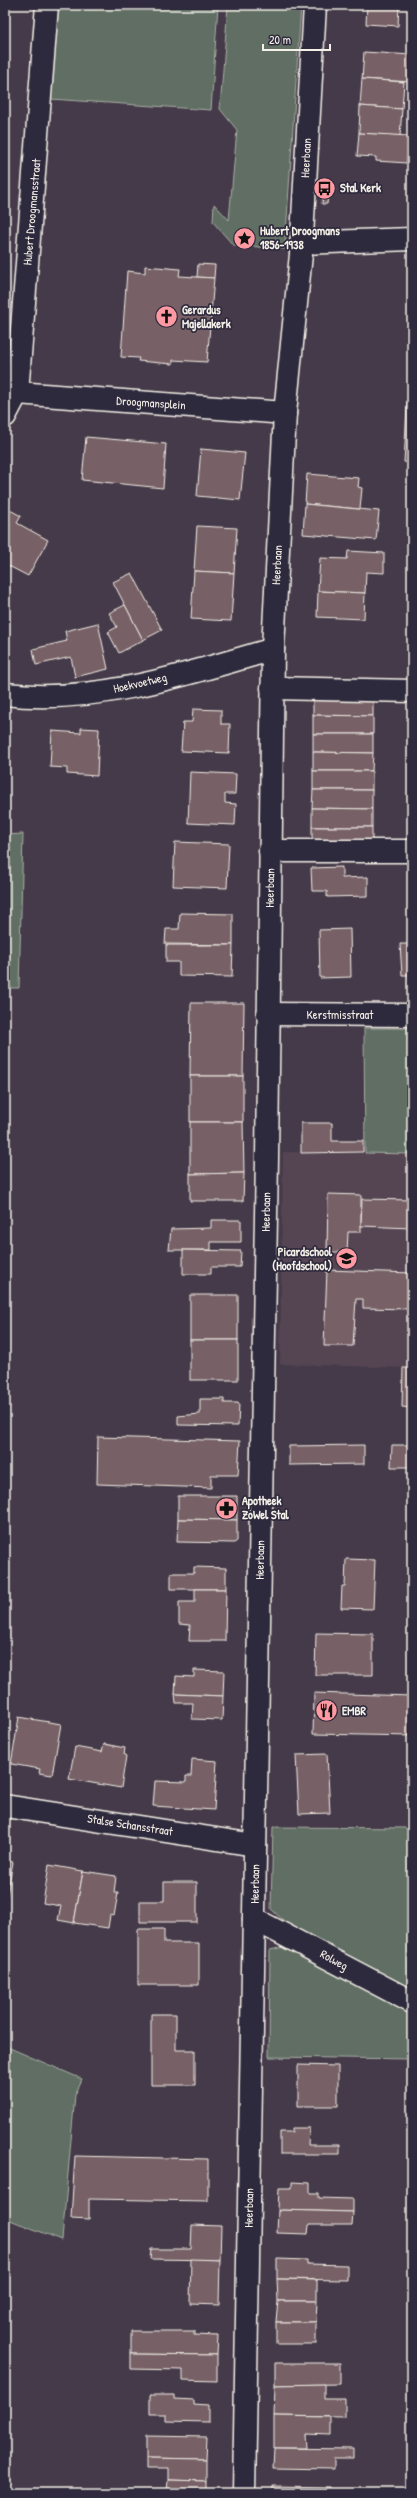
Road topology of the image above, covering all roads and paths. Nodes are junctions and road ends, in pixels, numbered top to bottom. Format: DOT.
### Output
graph roads {
  1 [pos="47,5"];
  2 [pos="315,5"];
  3 [pos="412,239"];
  4 [pos="301,243"];
  5 [pos="17,393"];
  6 [pos="285,413"];
  7 [pos="5,416"];
  8 [pos="273,649"];
  9 [pos="272,688"];
  10 [pos="412,691"];
  11 [pos="5,694"];
  12 [pos="270,851"];
  13 [pos="412,851"];
  14 [pos="268,1014"];
  15 [pos="412,1015"];
  16 [pos="5,1806"];
  17 [pos="255,1845"];
  18 [pos="254,1919"];
  19 [pos="412,2002"];
  20 [pos="244,2493"];
  1 -- 5 [label="street, Hubert Droogmansstraat"];
  2 -- 4 [label="street, Heerbaan"];
  3 -- 4 [label="street"];
  4 -- 6 [label="street, Heerbaan"];
  5 -- 6 [label="street, Droogmansplein"];
  5 -- 7 [label="street, Hubert Droogmansstraat"];
  6 -- 8 [label="street, Heerbaan"];
  8 -- 9 [label="street, Heerbaan"];
  8 -- 11 [label="street, Hoekvoetweg"];
  9 -- 10 [label="street"];
  9 -- 12 [label="street, Heerbaan"];
  12 -- 13 [label="street"];
  12 -- 14 [label="street, Heerbaan"];
  14 -- 15 [label="street, Kerstmisstraat"];
  14 -- 17 [label="street, Heerbaan"];
  16 -- 17 [label="street, Stalse Schansstraat"];
  17 -- 18 [label="street, Heerbaan"];
  18 -- 19 [label="street, Rolweg"];
  18 -- 20 [label="street, Heerbaan"];
}
